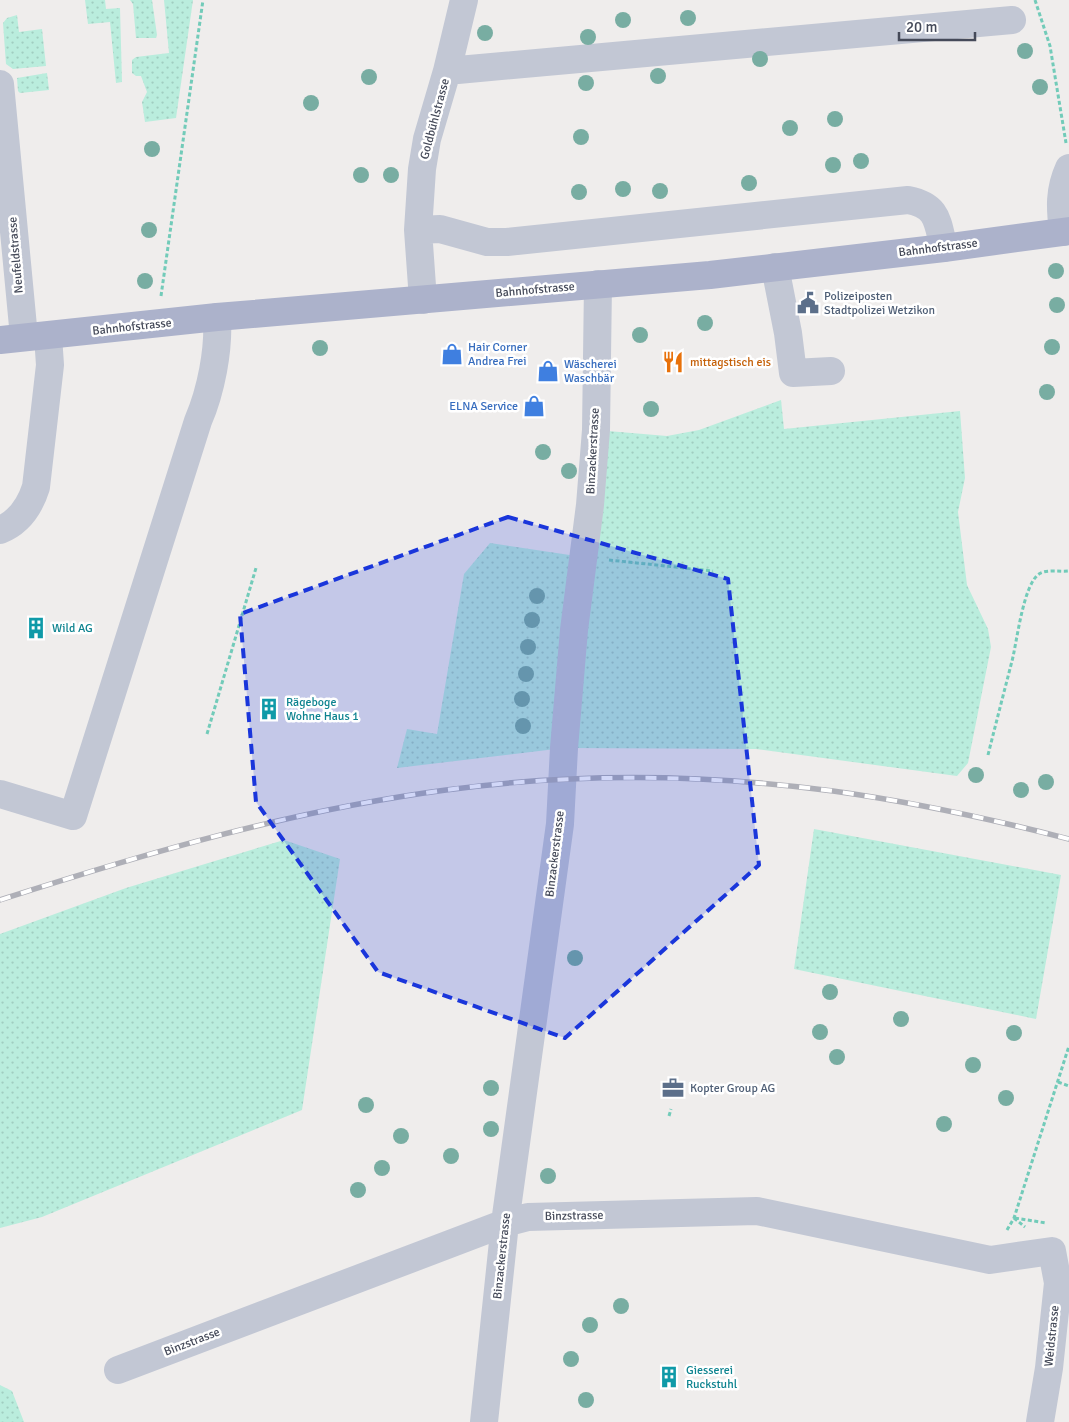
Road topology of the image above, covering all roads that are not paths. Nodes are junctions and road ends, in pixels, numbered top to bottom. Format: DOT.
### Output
graph roads {
  1 [pos="464,0"];
  2 [pos="1012,20"];
  3 [pos="448,71"];
  4 [pos="0,84"];
  5 [pos="1068,157"];
  6 [pos="418,230"];
  7 [pos="1066,232"];
  8 [pos="944,248"];
  9 [pos="775,267"];
  10 [pos="598,284"];
  11 [pos="423,300"];
  12 [pos="217,317"];
  13 [pos="24,338"];
  14 [pos="832,371"];
  15 [pos="0,530"];
  16 [pos="0,794"];
  17 [pos="505,1222"];
  18 [pos="1052,1251"];
  19 [pos="118,1370"];
  20 [pos="484,1422"];
  21 [pos="1040,1422"];
  1 -- 3 [label="street, Goldbühlstrasse"];
  2 -- 3 [label="street"];
  3 -- 6 [label="street, Goldbühlstrasse"];
  4 -- 13 [label="street, Neufeldstrasse"];
  5 -- 7 [label="street"];
  6 -- 8 [label="street"];
  6 -- 11 [label="street, Goldbühlstrasse"];
  7 -- 8 [label="main road, Bahnhofstrasse"];
  8 -- 9 [label="main road, Bahnhofstrasse"];
  9 -- 10 [label="main road, Bahnhofstrasse"];
  9 -- 14 [label="street"];
  10 -- 11 [label="main road, Bahnhofstrasse"];
  10 -- 17 [label="street, Binzackerstrasse"];
  11 -- 12 [label="main road, Bahnhofstrasse"];
  12 -- 13 [label="main road, Bahnhofstrasse"];
  12 -- 16 [label="street"];
  13 -- 15 [label="street, Neufeldstrasse"];
  17 -- 18 [label="street, Binzstrasse"];
  17 -- 19 [label="street, Binzstrasse"];
  17 -- 20 [label="street, Binzackerstrasse"];
  18 -- 21 [label="street, Weidstrasse"];
}
